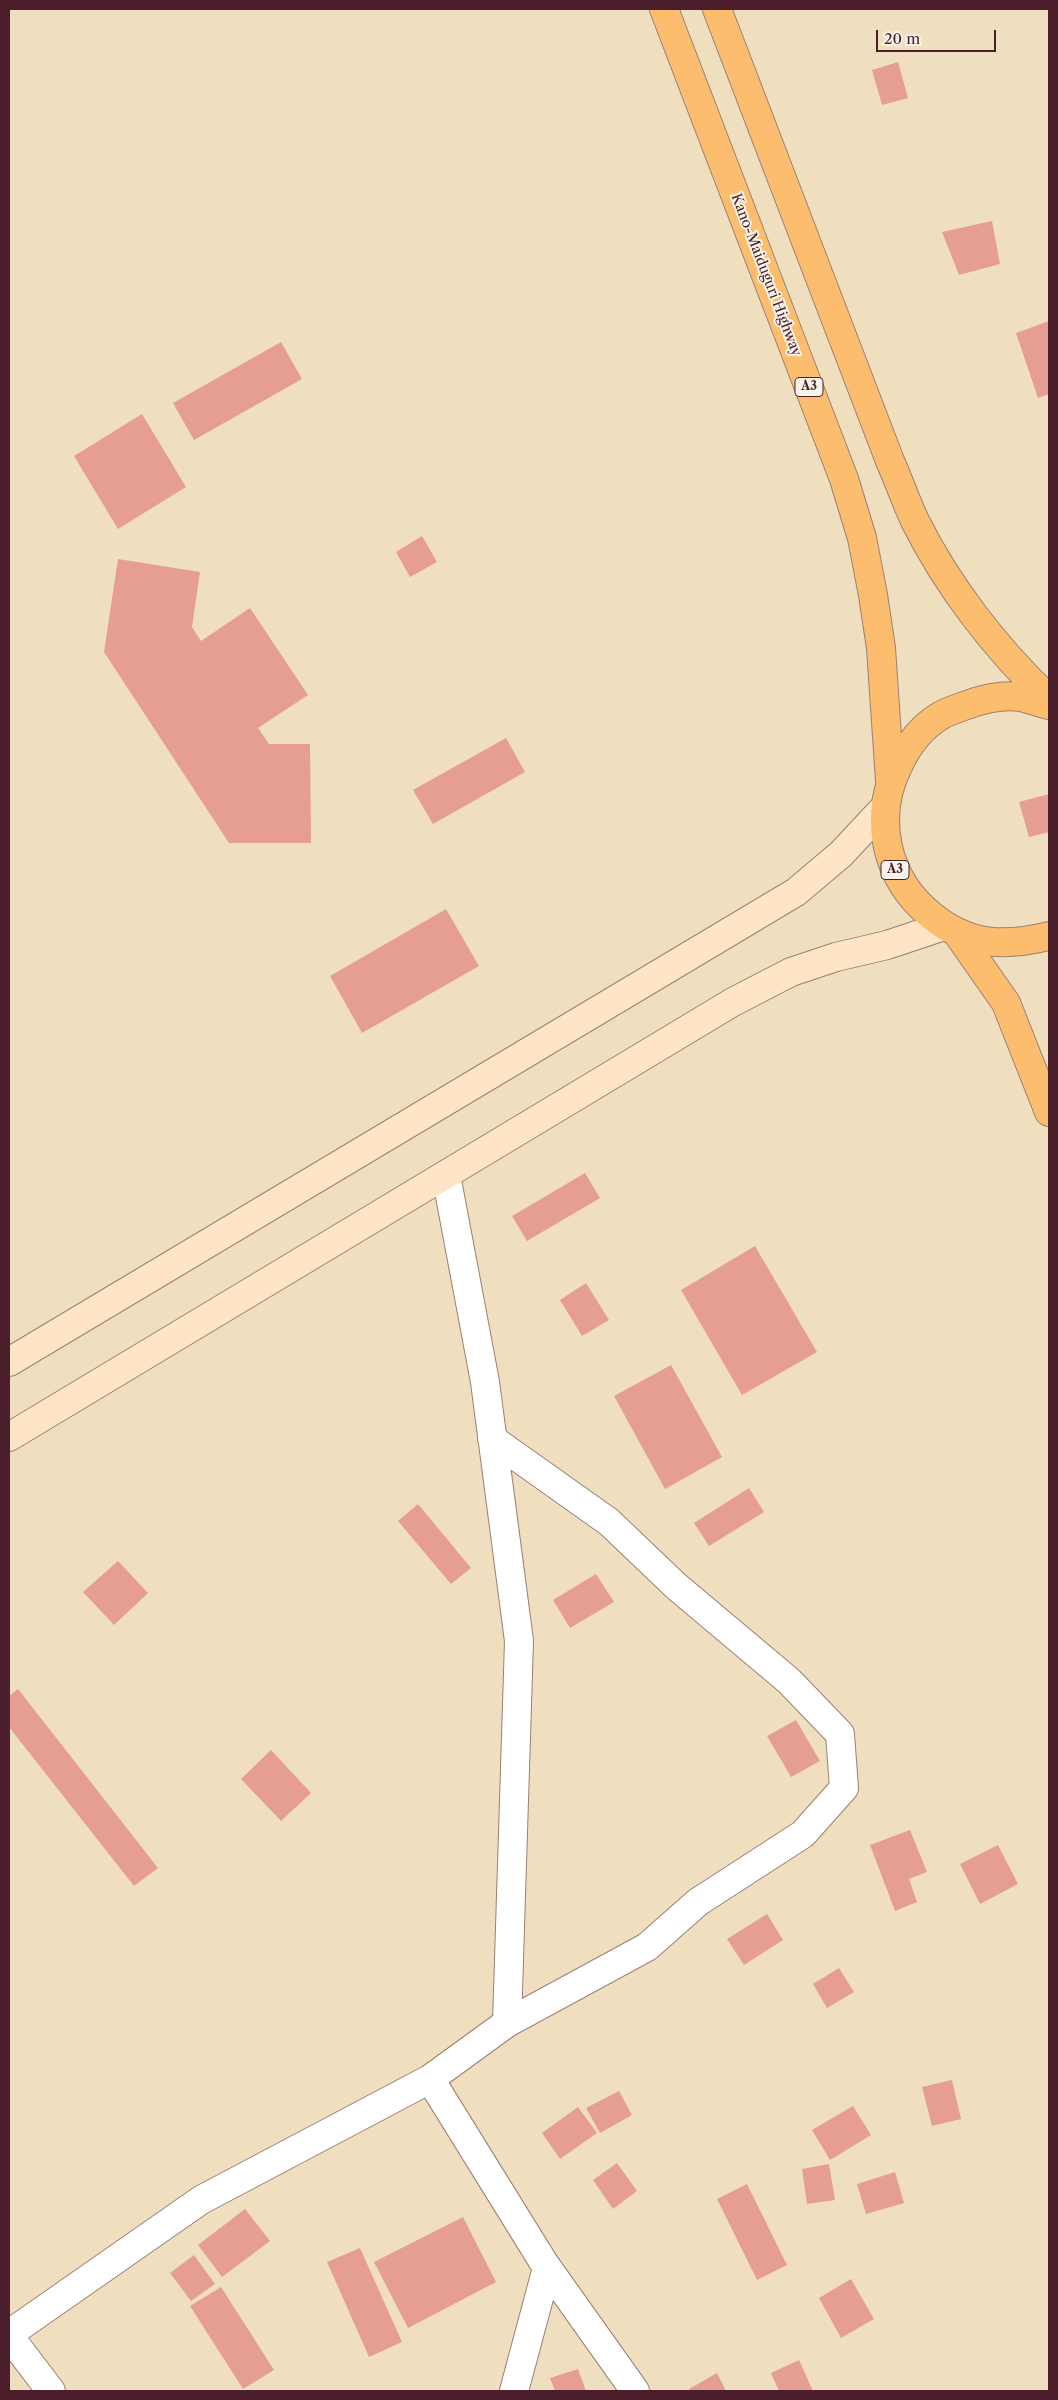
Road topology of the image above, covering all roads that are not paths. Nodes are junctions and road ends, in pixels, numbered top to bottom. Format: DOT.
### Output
graph roads {
  1 [pos="664,9"];
  2 [pos="717,9"];
  3 [pos="1049,699"];
  4 [pos="1049,705"];
  5 [pos="890,781"];
  6 [pos="884,808"];
  7 [pos="950,930"];
  8 [pos="1049,936"];
  9 [pos="1049,1112"];
  10 [pos="446,1175"];
  11 [pos="9,1362"];
  12 [pos="9,1437"];
  13 [pos="492,1439"];
  14 [pos="507,2023"];
  15 [pos="430,2079"];
  16 [pos="547,2268"];
  17 [pos="9,2335"];
  18 [pos="50,2391"];
  19 [pos="514,2391"];
  20 [pos="635,2391"];
  1 -- 5 [label="highway, Kano-Maiduguri Highway / A3"];
  2 -- 3 [label="highway"];
  4 -- 5 [label="highway, A3"];
  5 -- 6 [label="highway, A3"];
  6 -- 7 [label="highway, A3"];
  6 -- 11 [label="main road"];
  7 -- 8 [label="highway, A3"];
  7 -- 9 [label="highway, A3"];
  7 -- 10 [label="main road"];
  10 -- 12 [label="main road"];
  10 -- 13 [label="street"];
  13 -- 14 [label="street"];
  13 -- 14 [label="street"];
  14 -- 15 [label="street"];
  15 -- 16 [label="street"];
  15 -- 17 [label="street"];
  16 -- 19 [label="street"];
  16 -- 20 [label="street"];
  17 -- 18 [label="street"];
}
